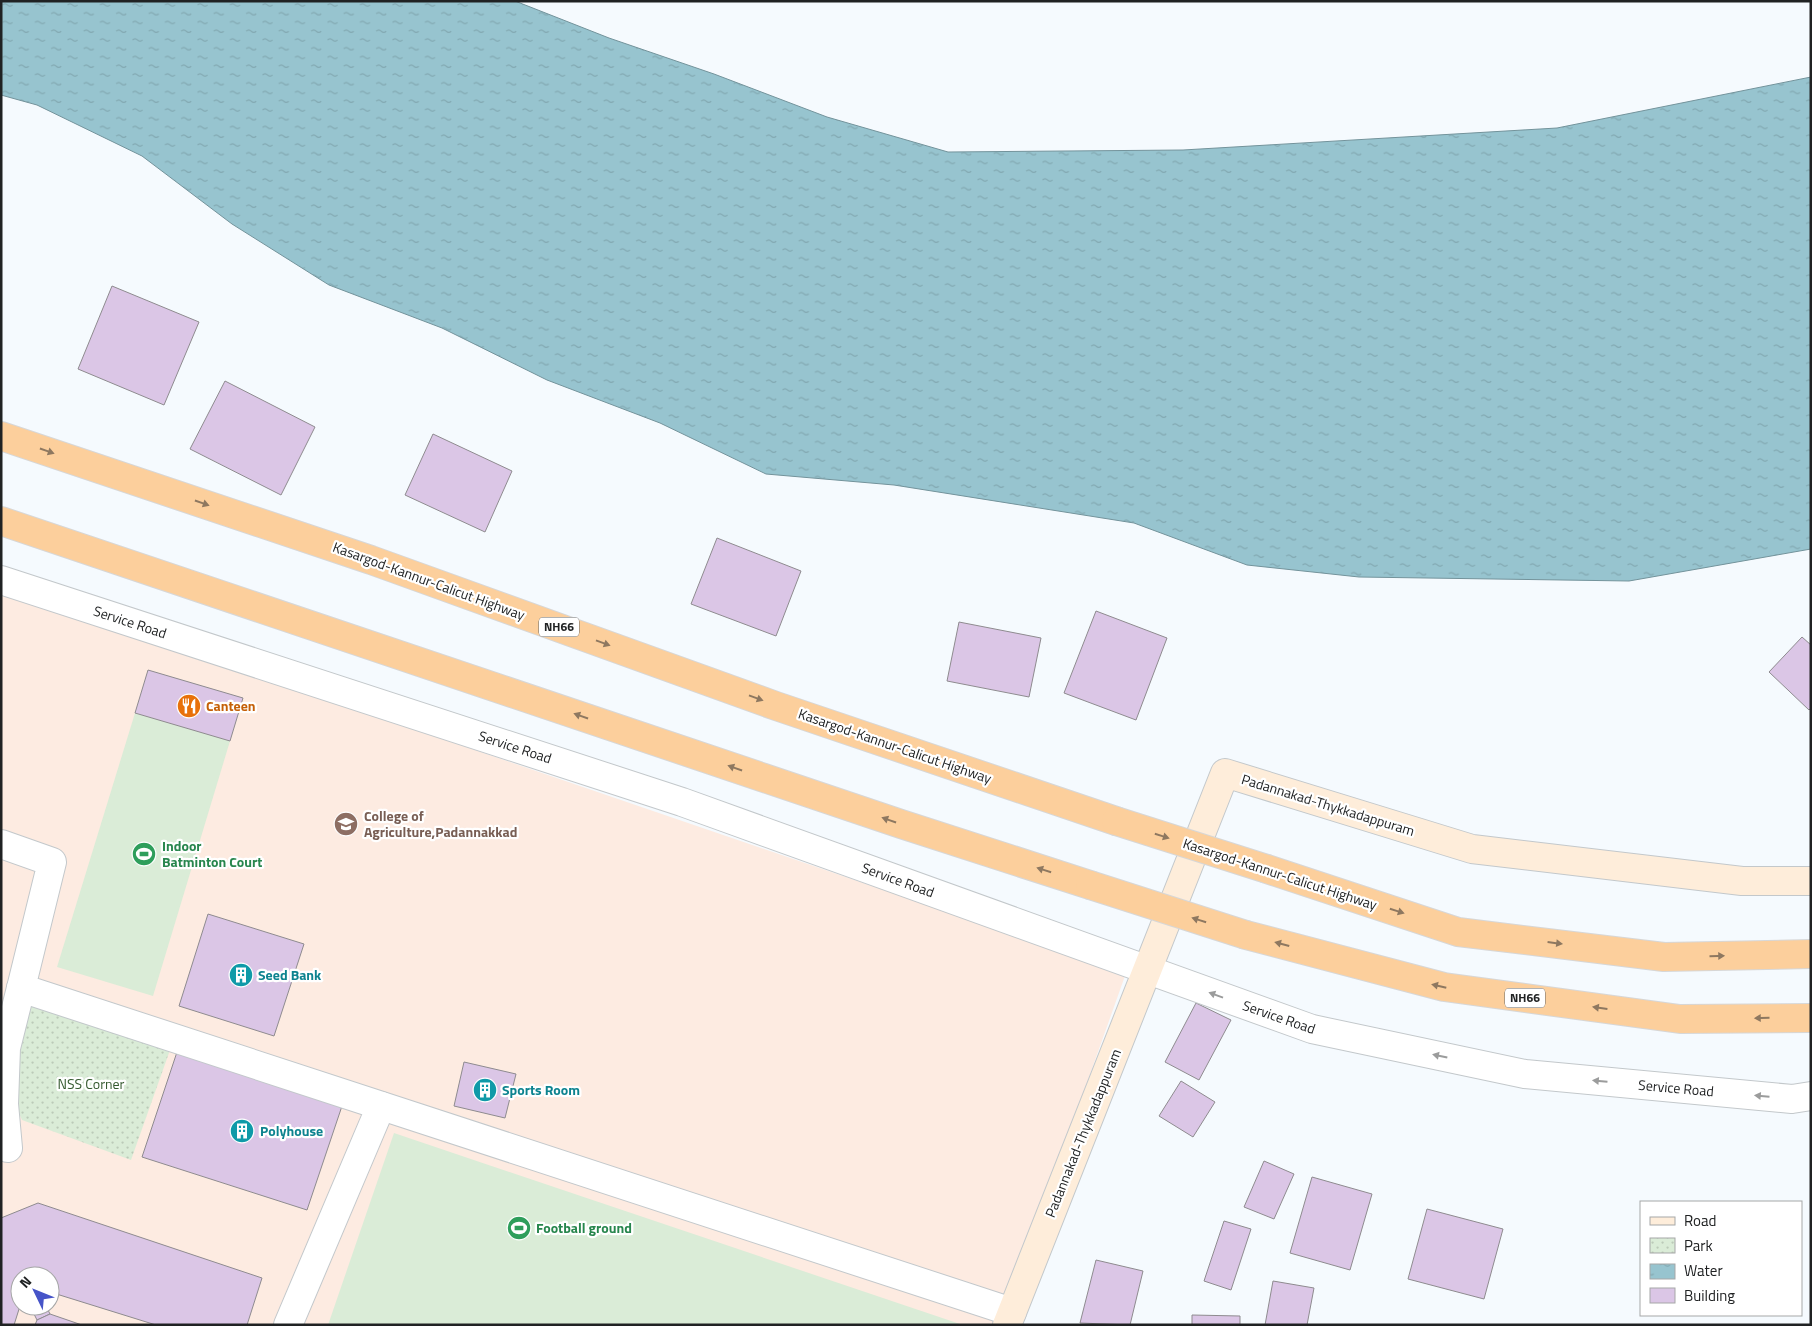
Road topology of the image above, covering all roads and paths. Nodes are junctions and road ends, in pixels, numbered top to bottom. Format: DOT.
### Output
graph roads {
  1 [pos="1,436"];
  2 [pos="1,521"];
  3 [pos="1,580"];
  4 [pos="1,844"];
  5 [pos="1811,881"];
  6 [pos="1811,954"];
  7 [pos="1148,970"];
  8 [pos="21,988"];
  9 [pos="1811,1018"];
  10 [pos="1811,1096"];
  11 [pos="381,1106"];
  12 [pos="8,1148"];
  13 [pos="1010,1318"];
  14 [pos="288,1325"];
  1 -- 6 [label="highway, Kasargod-Kannur-Calicut Highway / NH66, one-way, bridge"];
  9 -- 2 [label="highway, NH66, one-way, bridge"];
  3 -- 7 [label="street, Service Road"];
  4 -- 8 [label="street"];
  5 -- 7 [label="main road, Padannakad-Thykkadappuram"];
  10 -- 7 [label="street, Service Road, one-way"];
  7 -- 13 [label="main road, Padannakad-Thykkadappuram"];
  8 -- 11 [label="street"];
  8 -- 12 [label="street"];
  11 -- 13 [label="street"];
  11 -- 14 [label="street"];
}
